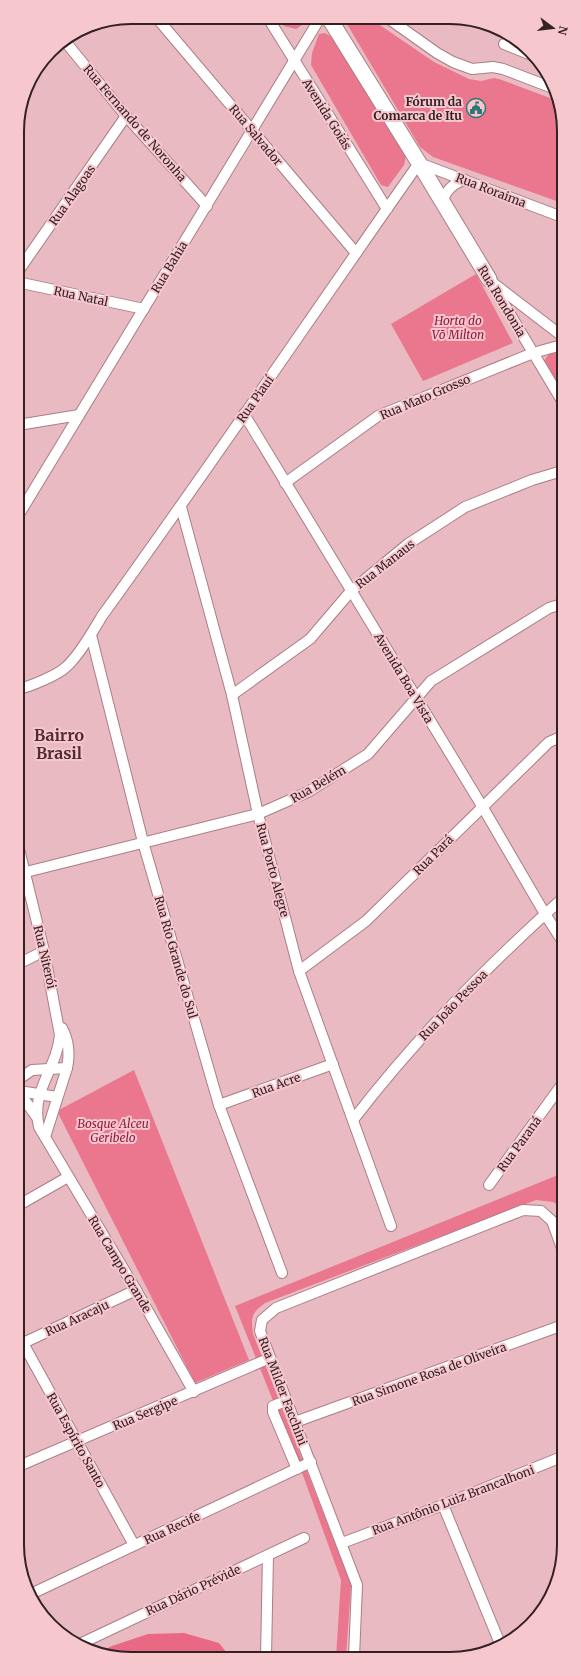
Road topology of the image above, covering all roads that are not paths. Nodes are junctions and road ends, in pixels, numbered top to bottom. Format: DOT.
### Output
graph roads {
  1 [pos="162,24"];
  2 [pos="272,24"];
  3 [pos="317,24"];
  4 [pos="334,24"];
  5 [pos="397,24"];
  6 [pos="68,44"];
  7 [pos="504,44"];
  8 [pos="522,51"];
  9 [pos="295,61"];
  10 [pos="547,86"];
  11 [pos="126,116"];
  12 [pos="252,131"];
  13 [pos="419,163"];
  14 [pos="465,180"];
  15 [pos="442,201"];
  16 [pos="206,206"];
  17 [pos="387,209"];
  18 [pos="557,215"];
  19 [pos="356,253"];
  20 [pos="24,264"];
  21 [pos="489,280"];
  22 [pos="24,283"];
  23 [pos="144,309"];
  24 [pos="557,332"];
  25 [pos="557,346"];
  26 [pos="533,353"];
  27 [pos="557,393"];
  28 [pos="244,414"];
  29 [pos="79,415"];
  30 [pos="24,424"];
  31 [pos="557,472"];
  32 [pos="286,483"];
  33 [pos="24,506"];
  34 [pos="181,507"];
  35 [pos="351,591"];
  36 [pos="557,605"];
  37 [pos="91,635"];
  38 [pos="24,688"];
  39 [pos="232,695"];
  40 [pos="416,698"];
  41 [pos="557,739"];
  42 [pos="482,806"];
  43 [pos="258,814"];
  44 [pos="143,842"];
  45 [pos="24,872"];
  46 [pos="24,880"];
  47 [pos="557,903"];
  48 [pos="545,914"];
  49 [pos="557,933"];
  50 [pos="44,951"];
  51 [pos="24,961"];
  52 [pos="299,971"];
  53 [pos="59,1023"];
  54 [pos="333,1064"];
  55 [pos="50,1068"];
  56 [pos="67,1068"];
  57 [pos="24,1076"];
  58 [pos="557,1091"];
  59 [pos="24,1092"];
  60 [pos="40,1094"];
  61 [pos="24,1098"];
  62 [pos="57,1098"];
  63 [pos="219,1105"];
  64 [pos="36,1116"];
  65 [pos="354,1120"];
  66 [pos="45,1137"];
  67 [pos="68,1177"];
  68 [pos="489,1185"];
  69 [pos="24,1202"];
  70 [pos="391,1226"];
  71 [pos="557,1235"];
  72 [pos="282,1273"];
  73 [pos="136,1290"];
  74 [pos="557,1328"];
  75 [pos="24,1339"];
  76 [pos="24,1348"];
  77 [pos="270,1358"];
  78 [pos="194,1392"];
  79 [pos="286,1401"];
  80 [pos="295,1422"];
  81 [pos="77,1441"];
  82 [pos="557,1459"];
  83 [pos="310,1462"];
  84 [pos="24,1464"];
  85 [pos="297,1469"];
  86 [pos="443,1505"];
  87 [pos="304,1538"];
  88 [pos="342,1543"];
  89 [pos="134,1545"];
  90 [pos="268,1555"];
  91 [pos="35,1592"];
  92 [pos="499,1640"];
  93 [pos="84,1641"];
  94 [pos="266,1652"];
  95 [pos="354,1652"];
  1 -- 12 [label="street, Rua Salvador"];
  2 -- 9 [label="street, Avenida Goiás"];
  3 -- 9 [label="street, Rua Bahia"];
  4 -- 13 [label="street"];
  5 -- 10 [label="street"];
  6 -- 11 [label="street, Rua Fernando de Noronha"];
  7 -- 8 [label="street"];
  9 -- 12 [label="street, Rua Bahia"];
  9 -- 17 [label="street, Avenida Goiás"];
  11 -- 16 [label="street, Rua Fernando de Noronha"];
  11 -- 20 [label="street, Rua Alagoas"];
  12 -- 16 [label="street, Rua Bahia"];
  12 -- 19 [label="street, Rua Salvador"];
  13 -- 14 [label="street, Rua Roraima"];
  13 -- 15 [label="street"];
  13 -- 17 [label="street, Rua Piauí"];
  14 -- 15 [label="street"];
  14 -- 18 [label="street, Rua Roraima"];
  15 -- 21 [label="street, Rua Rondonia"];
  16 -- 23 [label="street, Rua Bahia"];
  17 -- 19 [label="street, Rua Piauí"];
  19 -- 28 [label="street, Rua Piauí"];
  21 -- 24 [label="street"];
  21 -- 26 [label="street, Rua Rondonia"];
  22 -- 23 [label="street, Rua Natal"];
  23 -- 29 [label="street, Rua Bahia"];
  25 -- 26 [label="street, Rua Mato Grosso"];
  26 -- 27 [label="street, Rua Rondonia"];
  26 -- 32 [label="street, Rua Mato Grosso"];
  28 -- 32 [label="street, Avenida Boa Vista"];
  28 -- 34 [label="street, Rua Piauí"];
  29 -- 30 [label="street"];
  29 -- 33 [label="street, Rua Bahia"];
  31 -- 35 [label="street, Rua Manaus"];
  32 -- 35 [label="street, Avenida Boa Vista"];
  34 -- 37 [label="street, Rua Piauí"];
  34 -- 39 [label="street, Rua Porto Alegre"];
  35 -- 39 [label="street, Rua Manaus"];
  35 -- 40 [label="street, Avenida Boa Vista"];
  36 -- 40 [label="street, Rua Belém"];
  37 -- 38 [label="street, Rua Piauí"];
  37 -- 44 [label="street, Rua Rio Grande do Sul"];
  39 -- 43 [label="street, Rua Porto Alegre"];
  40 -- 42 [label="street, Avenida Boa Vista"];
  40 -- 43 [label="street, Rua Belém"];
  41 -- 42 [label="street, Rua Pará"];
  42 -- 48 [label="street, Avenida Boa Vista"];
  42 -- 52 [label="street, Rua Pará"];
  43 -- 44 [label="street, Rua Belém"];
  43 -- 52 [label="street, Rua Porto Alegre"];
  44 -- 45 [label="street, Rua Belém"];
  44 -- 63 [label="street, Rua Rio Grande do Sul"];
  46 -- 50 [label="street, Rua Niterói"];
  47 -- 48 [label="street, Rua João Pessoa"];
  48 -- 49 [label="street, Avenida Boa Vista"];
  48 -- 65 [label="street, Rua João Pessoa"];
  50 -- 51 [label="street"];
  50 -- 53 [label="street, Rua Niterói"];
  52 -- 54 [label="street, Rua Porto Alegre"];
  53 -- 55 [label="street, Rua Niterói"];
  53 -- 56 [label="street, Rua Niterói"];
  54 -- 63 [label="street, Rua Acre"];
  54 -- 65 [label="street, Rua Porto Alegre"];
  55 -- 56 [label="street"];
  55 -- 57 [label="street"];
  55 -- 60 [label="street, Rua Niterói"];
  56 -- 62 [label="street, Rua Niterói"];
  58 -- 68 [label="street, Rua Paraná"];
  59 -- 60 [label="street"];
  60 -- 62 [label="street"];
  60 -- 64 [label="street"];
  61 -- 64 [label="street, Rua Campo Grande"];
  62 -- 66 [label="street"];
  63 -- 72 [label="street, Rua Rio Grande do Sul"];
  64 -- 66 [label="street, Rua Campo Grande"];
  65 -- 70 [label="street, Rua Porto Alegre"];
  66 -- 67 [label="street, Rua Campo Grande"];
  67 -- 69 [label="street"];
  67 -- 73 [label="street, Rua Campo Grande"];
  71 -- 77 [label="street, Rua Milder Facchini"];
  73 -- 75 [label="street, Rua Aracaju"];
  73 -- 78 [label="street, Rua Campo Grande"];
  74 -- 80 [label="street, Rua Simone Rosa de Oliveira"];
  76 -- 81 [label="street, Rua Espírito Santo"];
  77 -- 78 [label="street, Rua Sergipe"];
  77 -- 79 [label="street, Rua Milder Facchini"];
  78 -- 81 [label="street, Rua Sergipe"];
  79 -- 80 [label="street, Rua Milder Facchini"];
  79 -- 85 [label="street"];
  80 -- 83 [label="street, Rua Milder Facchini"];
  81 -- 84 [label="street, Rua Sergipe"];
  81 -- 89 [label="street, Rua Espírito Santo"];
  82 -- 86 [label="street, Rua Antônio Luiz Brancalhoni"];
  83 -- 85 [label="street, Rua Recife"];
  83 -- 88 [label="street, Rua Milder Facchini"];
  85 -- 89 [label="street, Rua Recife"];
  86 -- 88 [label="street, Rua Antônio Luiz Brancalhoni"];
  86 -- 92 [label="street"];
  87 -- 90 [label="street, Rua Dário Prévide"];
  88 -- 95 [label="street, Rua Milder Facchini"];
  89 -- 91 [label="street, Rua Recife"];
  90 -- 93 [label="street, Rua Dário Prévide"];
  90 -- 94 [label="street"];
}
